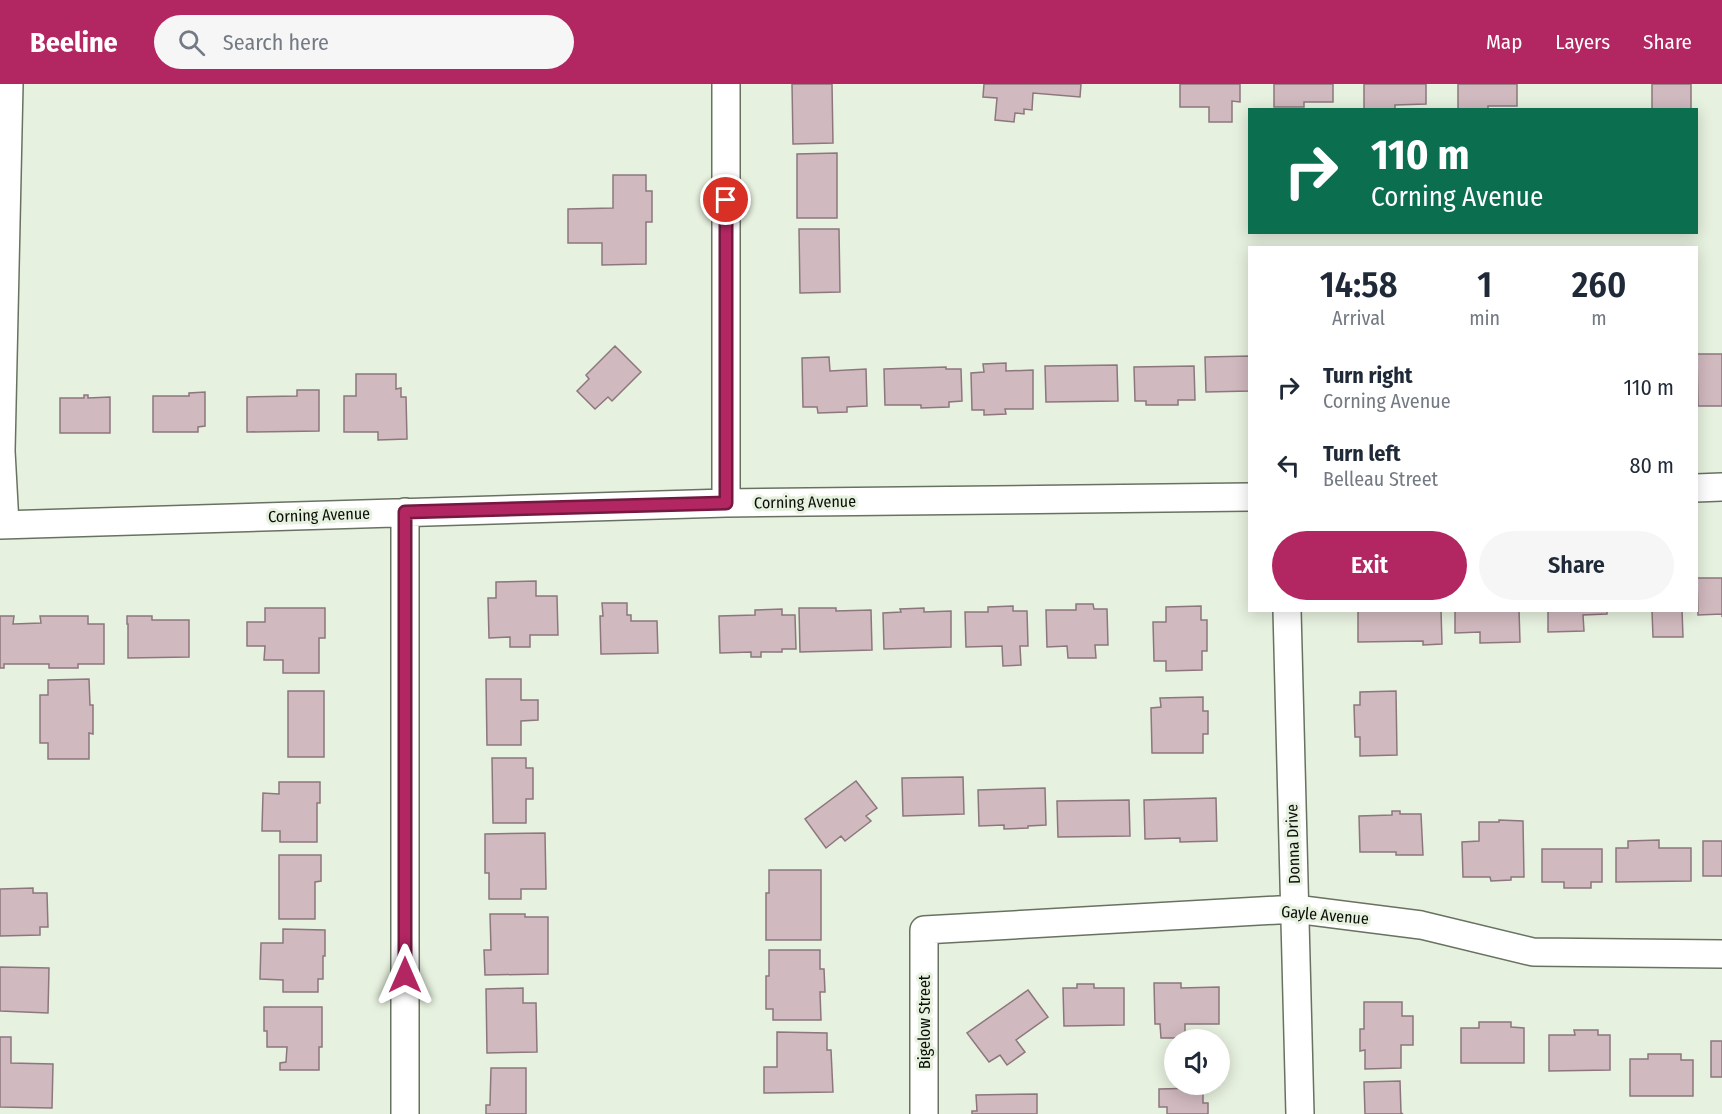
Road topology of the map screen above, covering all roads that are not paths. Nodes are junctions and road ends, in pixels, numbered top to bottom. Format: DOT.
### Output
graph roads {
  1 [pos="9,84"];
  2 [pos="726,84"];
  3 [pos="1,451"];
  4 [pos="1722,487"];
  5 [pos="1698,488"];
  6 [pos="1248,497"];
  7 [pos="726,503"];
  8 [pos="405,512"];
  9 [pos="3,524"];
  10 [pos="1287,612"];
  11 [pos="1295,909"];
  12 [pos="924,930"];
  13 [pos="1722,954"];
  14 [pos="405,1114"];
  15 [pos="924,1114"];
  16 [pos="1300,1114"];
  1 -- 3 [label="street"];
  2 -- 7 [label="street"];
  3 -- 9 [label="street"];
  4 -- 5 [label="street"];
  6 -- 7 [label="street, Corning Avenue"];
  7 -- 8 [label="street, Corning Avenue"];
  8 -- 9 [label="street, Corning Avenue"];
  8 -- 14 [label="street"];
  10 -- 11 [label="street, Donna Drive"];
  11 -- 12 [label="street, Gayle Avenue"];
  11 -- 13 [label="street, Gayle Avenue"];
  11 -- 16 [label="street, Donna Drive"];
  12 -- 15 [label="street, Bigelow Street"];
}
